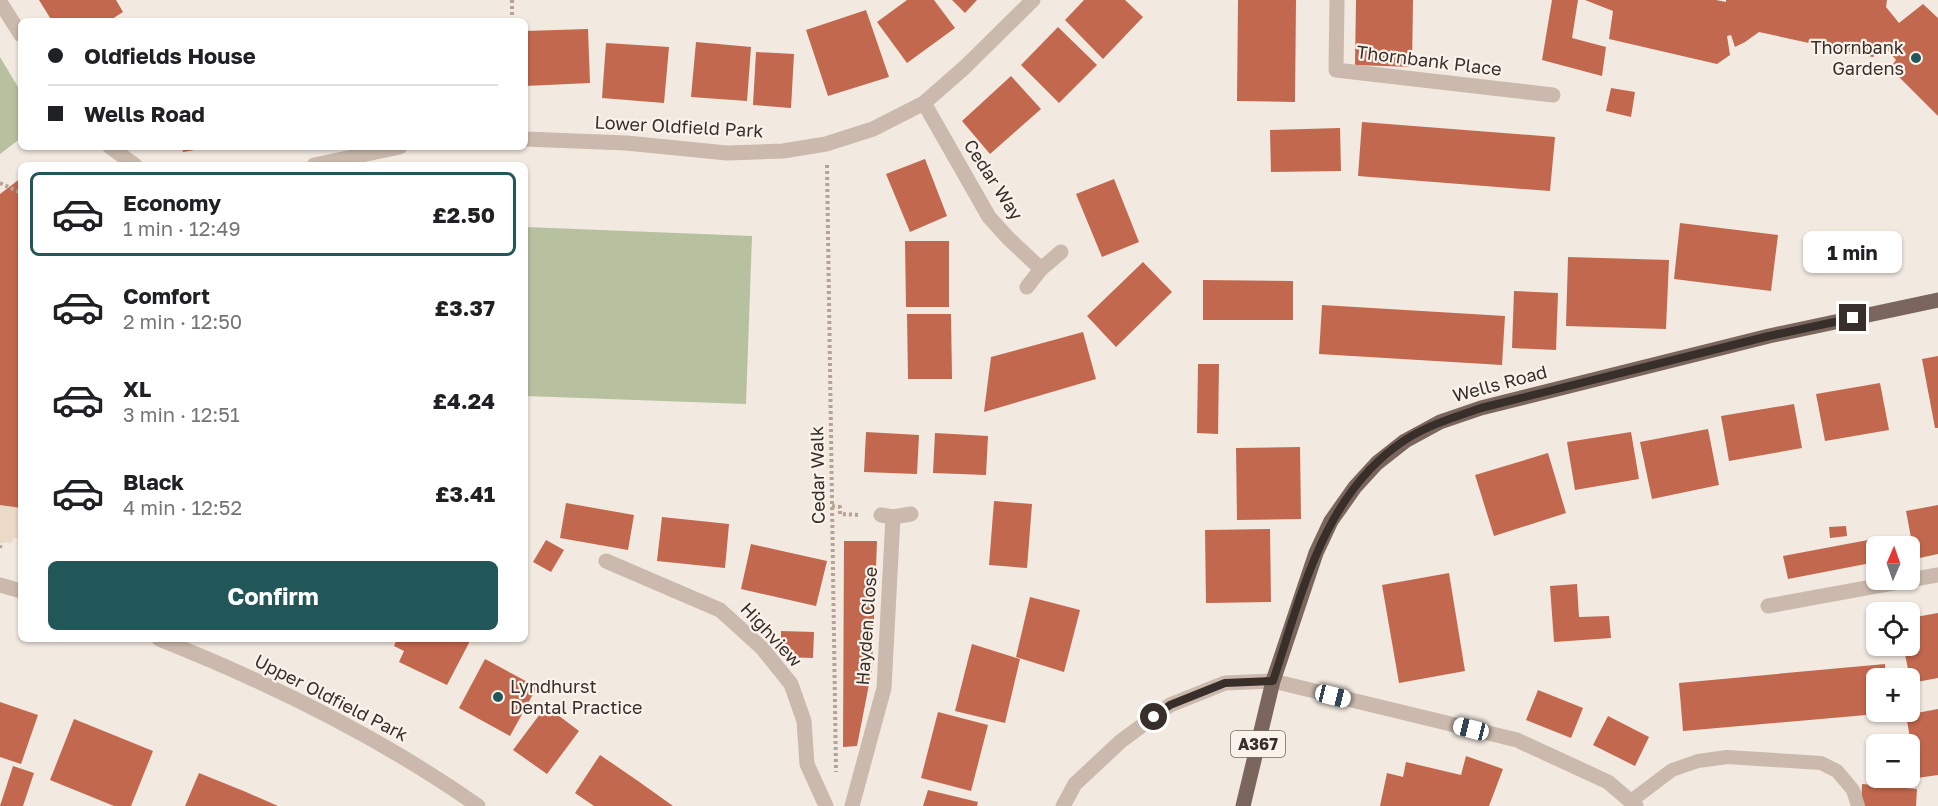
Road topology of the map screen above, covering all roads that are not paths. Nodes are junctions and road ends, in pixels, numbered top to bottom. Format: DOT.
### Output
graph roads {
  1 [pos="1033,0"];
  2 [pos="1336,0"];
  3 [pos="0,2"];
  4 [pos="18,30"];
  5 [pos="1552,95"];
  6 [pos="924,103"];
  7 [pos="528,139"];
  8 [pos="114,150"];
  9 [pos="388,150"];
  10 [pos="131,162"];
  11 [pos="339,162"];
  12 [pos="1061,252"];
  13 [pos="1041,269"];
  14 [pos="1027,287"];
  15 [pos="1938,300"];
  16 [pos="911,514"];
  17 [pos="606,561"];
  18 [pos="1938,575"];
  19 [pos="0,585"];
  20 [pos="18,590"];
  21 [pos="1768,606"];
  22 [pos="167,642"];
  23 [pos="1273,681"];
  24 [pos="1633,804"];
  25 [pos="478,806"];
  26 [pos="826,806"];
  27 [pos="852,806"];
  28 [pos="1063,806"];
  29 [pos="1243,806"];
  30 [pos="1858,806"];
  1 -- 6 [label="street, Lower Oldfield Park"];
  2 -- 5 [label="street, Thornbank Place"];
  3 -- 4 [label="street"];
  6 -- 7 [label="street, Lower Oldfield Park"];
  6 -- 13 [label="street, Cedar Way"];
  8 -- 10 [label="street"];
  9 -- 11 [label="street"];
  12 -- 13 [label="street"];
  13 -- 14 [label="street"];
  15 -- 23 [label="main road, Wells Road / A367"];
  16 -- 27 [label="street, Hayden Close"];
  17 -- 26 [label="street, Highview"];
  18 -- 21 [label="street"];
  19 -- 20 [label="street"];
  22 -- 25 [label="street, Upper Oldfield Park"];
  23 -- 24 [label="street"];
  23 -- 28 [label="street"];
  23 -- 29 [label="main road, Wells Road / A367"];
  24 -- 30 [label="lane"];
}
